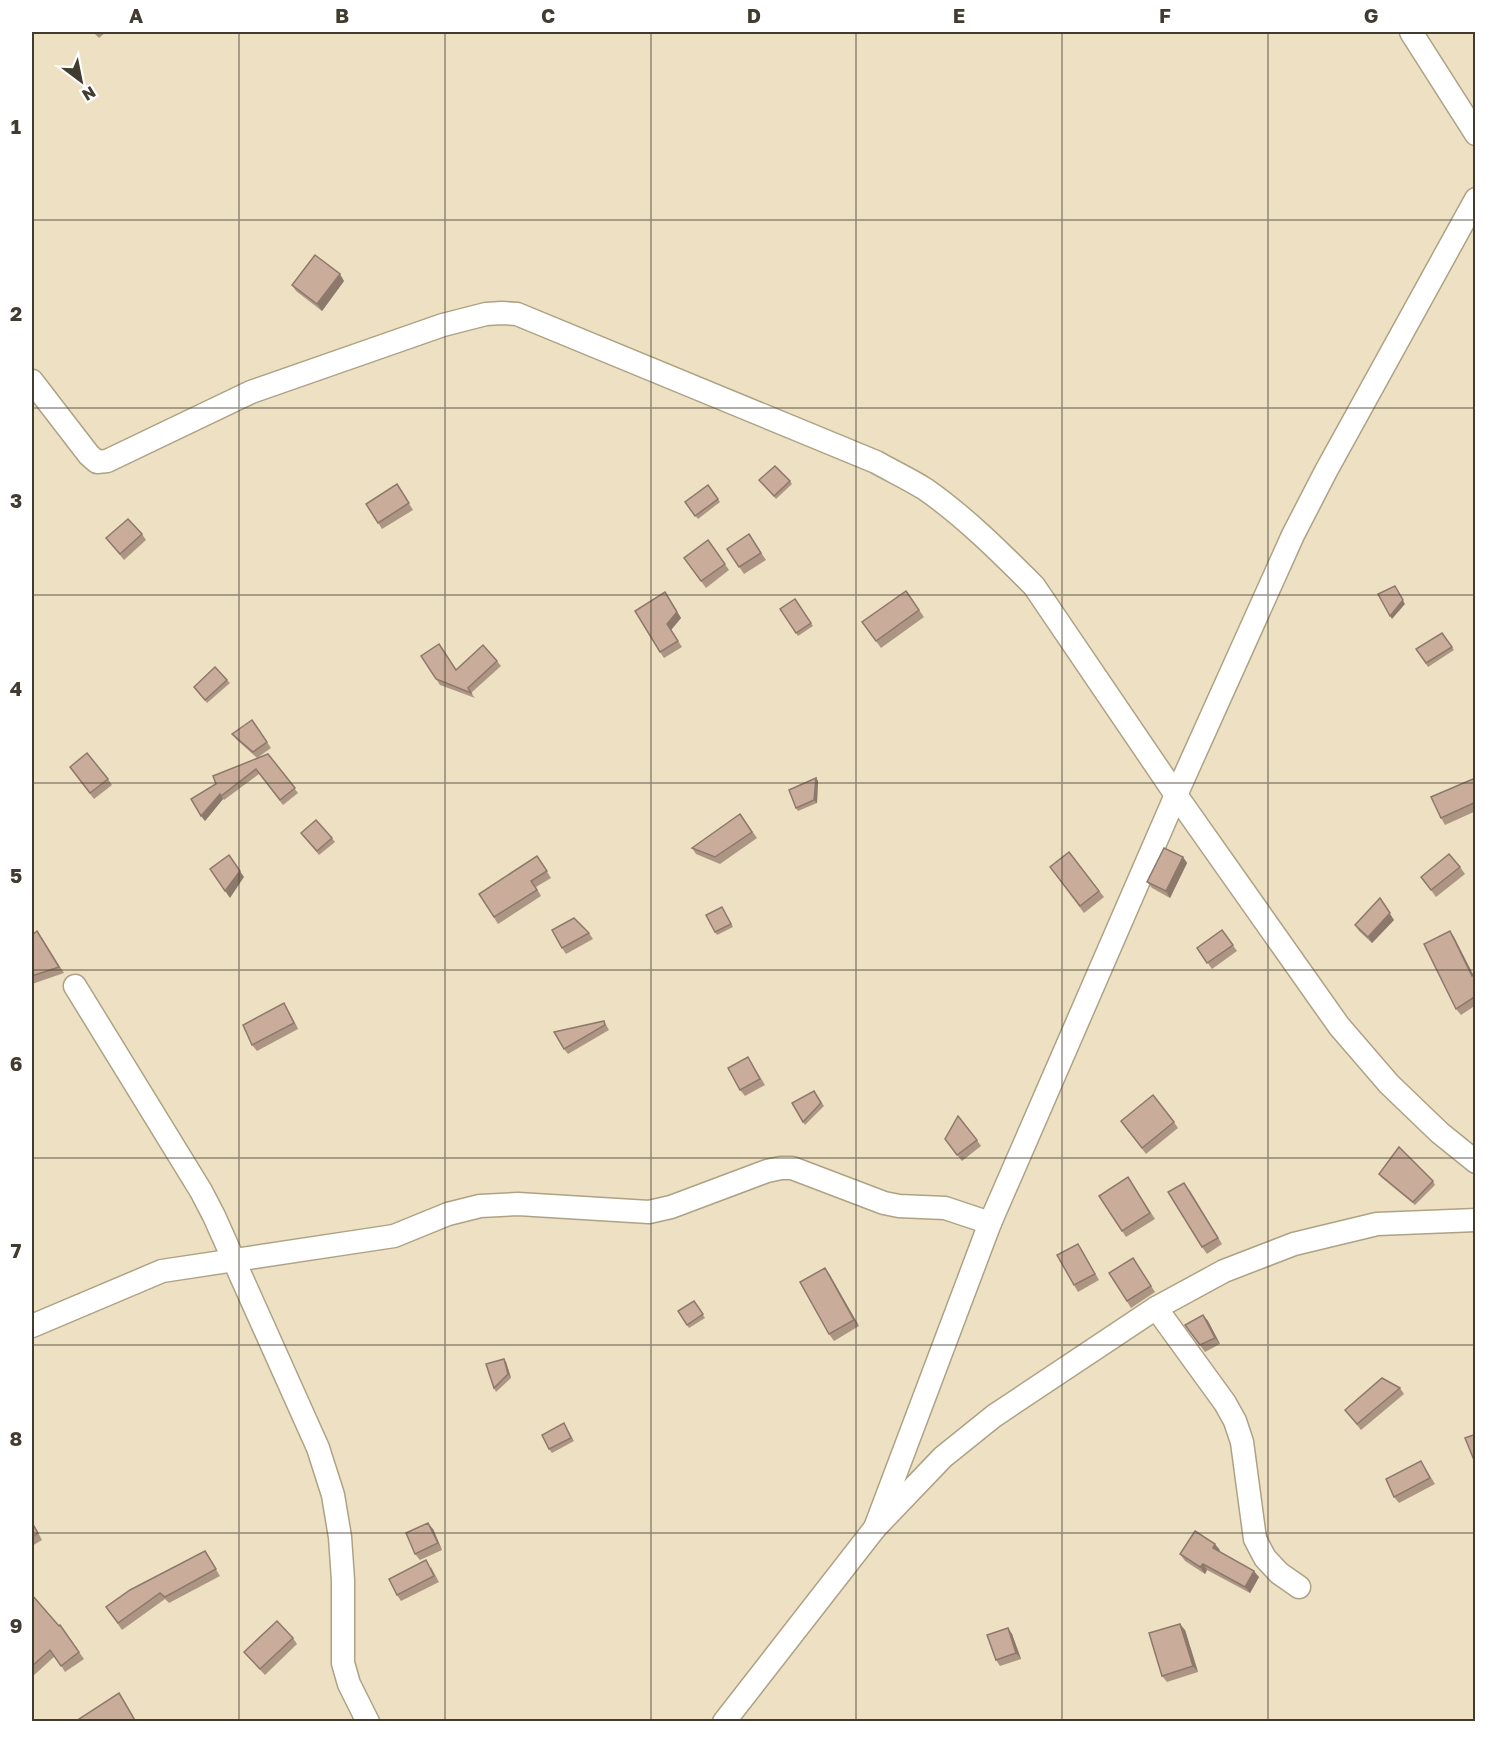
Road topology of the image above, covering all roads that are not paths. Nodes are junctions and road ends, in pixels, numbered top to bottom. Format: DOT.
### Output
graph roads {
  1 [pos="1411,32"];
  2 [pos="1476,134"];
  3 [pos="1476,199"];
  4 [pos="32,381"];
  5 [pos="1176,795"];
  6 [pos="75,986"];
  7 [pos="1476,1162"];
  8 [pos="1476,1220"];
  9 [pos="990,1223"];
  10 [pos="234,1259"];
  11 [pos="1156,1308"];
  12 [pos="32,1326"];
  13 [pos="875,1528"];
  14 [pos="1299,1587"];
  15 [pos="368,1722"];
  16 [pos="724,1722"];
  1 -- 2 [label="street"];
  3 -- 5 [label="street"];
  4 -- 5 [label="street"];
  5 -- 7 [label="street"];
  5 -- 9 [label="street"];
  6 -- 10 [label="street"];
  8 -- 11 [label="street"];
  9 -- 10 [label="street"];
  9 -- 13 [label="street"];
  10 -- 12 [label="street"];
  10 -- 15 [label="street"];
  11 -- 13 [label="street"];
  11 -- 14 [label="street"];
  13 -- 16 [label="street"];
}
